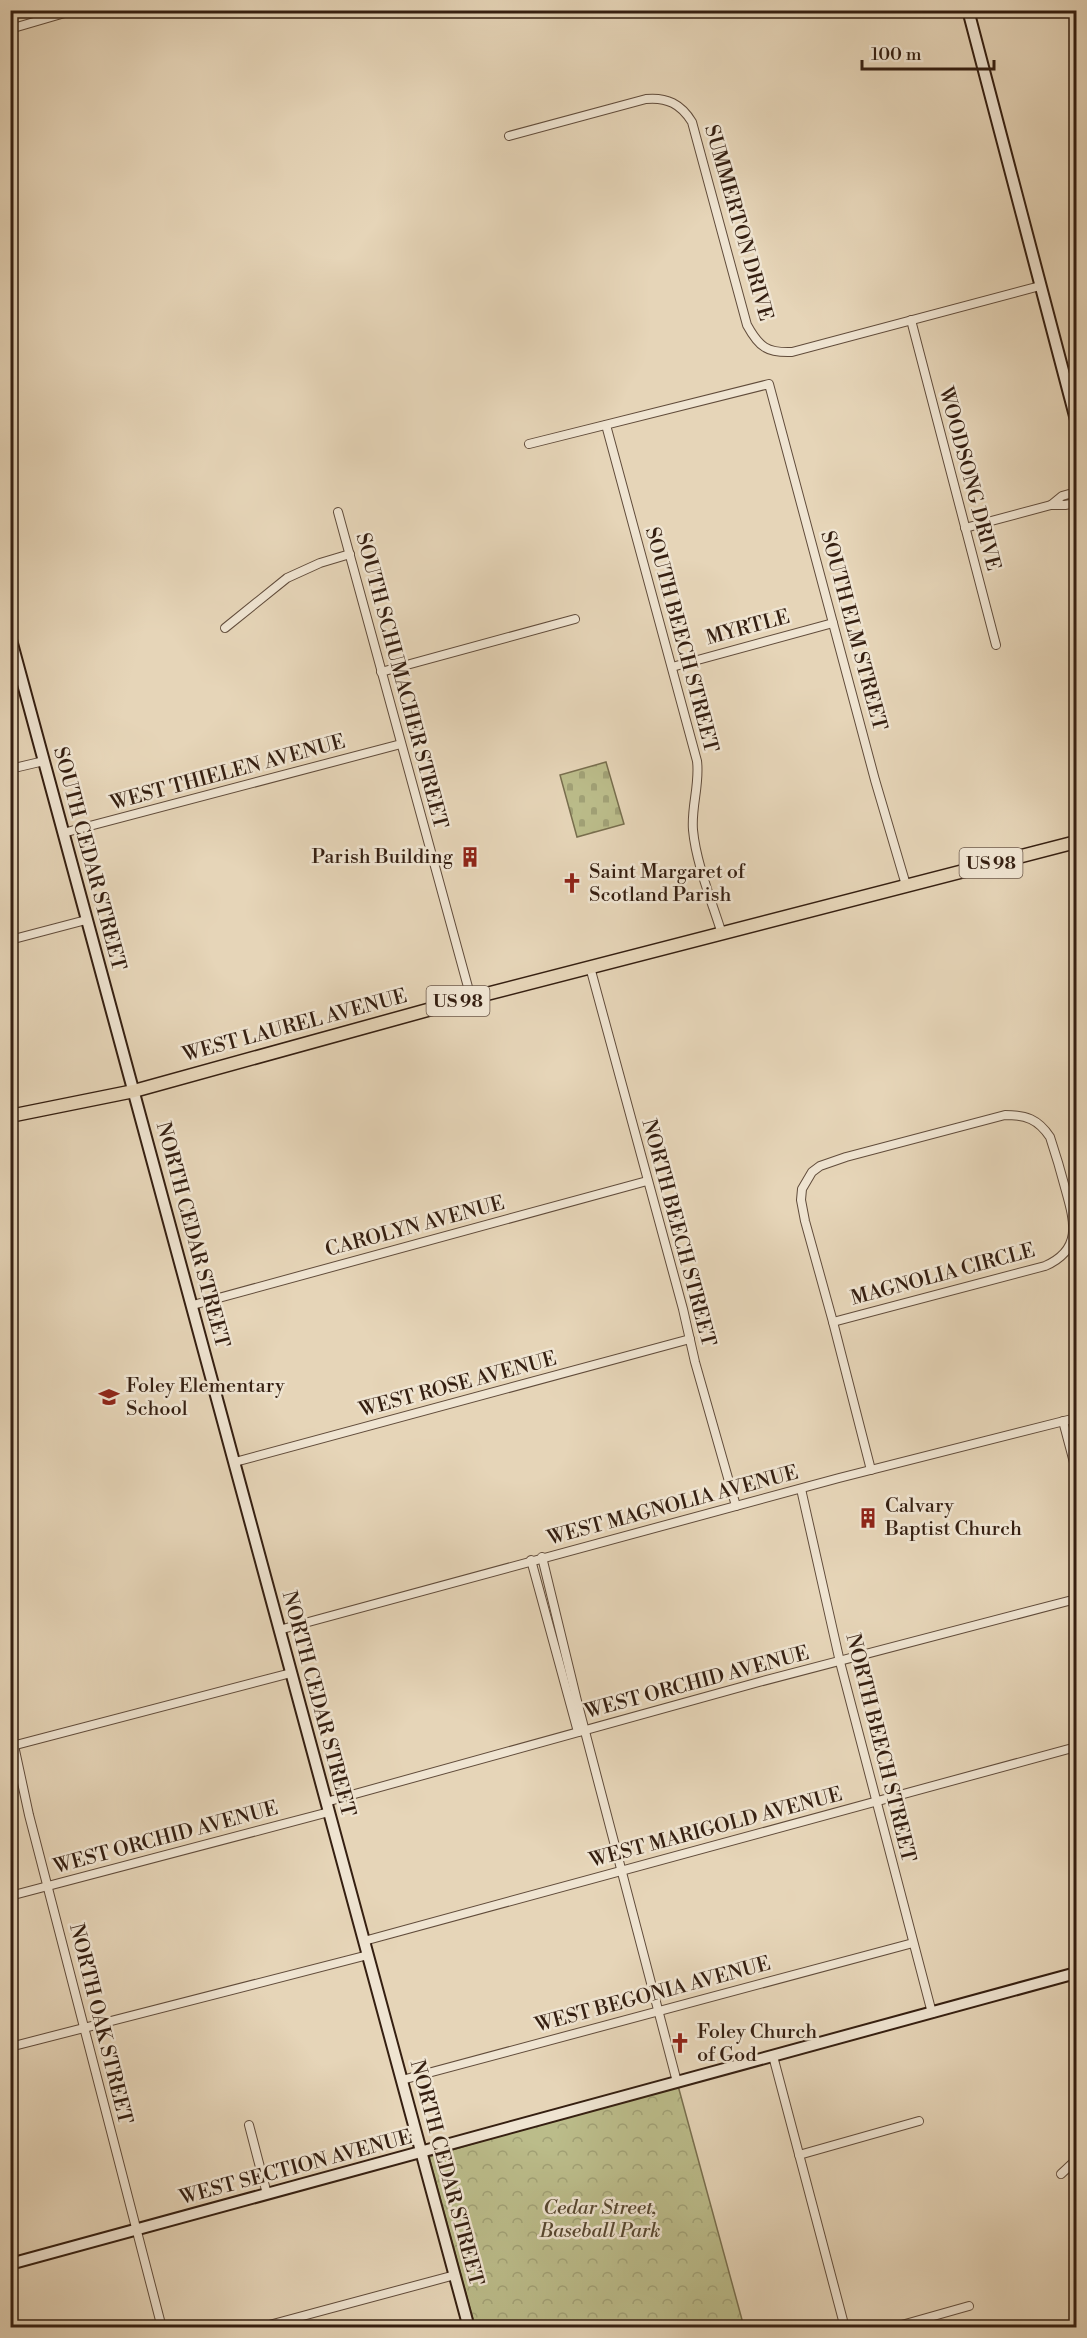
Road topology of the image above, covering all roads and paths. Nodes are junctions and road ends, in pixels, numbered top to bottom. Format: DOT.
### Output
graph roads {
  1 [pos="75,10"];
  2 [pos="968,10"];
  3 [pos="10,29"];
  4 [pos="509,136"];
  5 [pos="1040,286"];
  6 [pos="911,320"];
  7 [pos="1077,420"];
  8 [pos="606,425"];
  9 [pos="529,444"];
  10 [pos="1077,492"];
  11 [pos="1077,503"];
  12 [pos="1051,505"];
  13 [pos="338,512"];
  14 [pos="965,528"];
  15 [pos="350,554"];
  16 [pos="575,620"];
  17 [pos="833,623"];
  18 [pos="225,628"];
  19 [pos="10,636"];
  20 [pos="996,645"];
  21 [pos="672,666"];
  22 [pos="381,672"];
  23 [pos="401,744"];
  24 [pos="44,761"];
  25 [pos="10,769"];
  26 [pos="63,833"];
  27 [pos="1077,842"];
  28 [pos="906,885"];
  29 [pos="87,920"];
  30 [pos="722,934"];
  31 [pos="10,940"];
  32 [pos="590,967"];
  33 [pos="471,998"];
  34 [pos="134,1091"];
  35 [pos="10,1116"];
  36 [pos="646,1181"];
  37 [pos="193,1305"];
  38 [pos="833,1322"];
  39 [pos="690,1339"];
  40 [pos="1077,1418"];
  41 [pos="1064,1421"];
  42 [pos="235,1462"];
  43 [pos="871,1470"];
  44 [pos="1077,1470"];
  45 [pos="801,1489"];
  46 [pos="736,1506"];
  47 [pos="542,1557"];
  48 [pos="531,1560"];
  49 [pos="1077,1599"];
  50 [pos="279,1629"];
  51 [pos="840,1662"];
  52 [pos="291,1673"];
  53 [pos="10,1727"];
  54 [pos="581,1731"];
  55 [pos="13,1746"];
  56 [pos="1077,1747"];
  57 [pos="876,1802"];
  58 [pos="328,1807"];
  59 [pos="621,1871"];
  60 [pos="48,1886"];
  61 [pos="10,1896"];
  62 [pos="364,1941"];
  63 [pos="913,1943"];
  64 [pos="368,1955"];
  65 [pos="1077,1973"];
  66 [pos="659,2009"];
  67 [pos="932,2013"];
  68 [pos="85,2028"];
  69 [pos="10,2048"];
  70 [pos="773,2056"];
  71 [pos="402,2080"];
  72 [pos="677,2082"];
  73 [pos="920,2121"];
  74 [pos="249,2125"];
  75 [pos="422,2152"];
  76 [pos="799,2155"];
  77 [pos="1077,2160"];
  78 [pos="1061,2174"];
  79 [pos="267,2194"];
  80 [pos="136,2230"];
  81 [pos="10,2264"];
  82 [pos="455,2274"];
  83 [pos="969,2306"];
  84 [pos="162,2328"];
  85 [pos="258,2328"];
  86 [pos="470,2328"];
  87 [pos="845,2328"];
  88 [pos="891,2328"];
  1 -- 3 [label="street"];
  2 -- 5 [label="street"];
  4 -- 6 [label="street, SUMMERTON DRIVE"];
  5 -- 6 [label="street, SUMMERTON DRIVE"];
  5 -- 7 [label="street"];
  6 -- 14 [label="street, WOODSONG DRIVE"];
  8 -- 9 [label="street"];
  8 -- 17 [label="street, SOUTH ELM STREET"];
  8 -- 21 [label="street, SOUTH BEECH STREET"];
  10 -- 12 [label="street"];
  11 -- 12 [label="street"];
  12 -- 14 [label="street"];
  13 -- 15 [label="street, SOUTH SCHUMACHER STREET"];
  14 -- 20 [label="street, WOODSONG DRIVE"];
  15 -- 18 [label="street"];
  15 -- 22 [label="street, SOUTH SCHUMACHER STREET"];
  16 -- 22 [label="street"];
  17 -- 21 [label="street, MYRTLE"];
  17 -- 28 [label="street, SOUTH ELM STREET"];
  19 -- 24 [label="street, SOUTH CEDAR STREET"];
  21 -- 30 [label="street, SOUTH BEECH STREET"];
  22 -- 23 [label="street, SOUTH SCHUMACHER STREET"];
  23 -- 26 [label="street, WEST THIELEN AVENUE"];
  23 -- 33 [label="street, SOUTH SCHUMACHER STREET"];
  24 -- 25 [label="street"];
  24 -- 26 [label="street, SOUTH CEDAR STREET"];
  26 -- 29 [label="street, SOUTH CEDAR STREET"];
  27 -- 28 [label="main road, WEST LAUREL AVENUE / US 98"];
  28 -- 30 [label="main road, WEST LAUREL AVENUE / US 98"];
  29 -- 31 [label="street"];
  29 -- 34 [label="street, SOUTH CEDAR STREET"];
  30 -- 32 [label="main road, WEST LAUREL AVENUE / US 98"];
  32 -- 33 [label="main road, WEST LAUREL AVENUE / US 98"];
  32 -- 36 [label="street, NORTH BEECH STREET"];
  33 -- 34 [label="main road, WEST LAUREL AVENUE / US 98"];
  34 -- 35 [label="main road, WEST LAUREL AVENUE / US 98"];
  34 -- 37 [label="street, NORTH CEDAR STREET"];
  36 -- 37 [label="street, CAROLYN AVENUE"];
  36 -- 39 [label="street, NORTH BEECH STREET"];
  37 -- 42 [label="street, NORTH CEDAR STREET"];
  38 -- 38 [label="street, MAGNOLIA CIRCLE"];
  38 -- 43 [label="street, MAGNOLIA CIRCLE"];
  39 -- 42 [label="street, WEST ROSE AVENUE"];
  39 -- 46 [label="street, NORTH BEECH STREET"];
  40 -- 41 [label="street, WEST MAGNOLIA AVENUE"];
  41 -- 43 [label="street, WEST MAGNOLIA AVENUE"];
  41 -- 44 [label="street"];
  42 -- 50 [label="street, NORTH CEDAR STREET"];
  43 -- 45 [label="street, WEST MAGNOLIA AVENUE"];
  45 -- 46 [label="street, WEST MAGNOLIA AVENUE"];
  45 -- 51 [label="street, NORTH BEECH STREET"];
  46 -- 47 [label="street, WEST MAGNOLIA AVENUE"];
  47 -- 48 [label="street, WEST MAGNOLIA AVENUE"];
  47 -- 54 [label="street"];
  48 -- 50 [label="street, WEST MAGNOLIA AVENUE"];
  48 -- 54 [label="street"];
  49 -- 51 [label="street, WEST ORCHID AVENUE"];
  50 -- 52 [label="street, NORTH CEDAR STREET"];
  51 -- 54 [label="street, WEST ORCHID AVENUE"];
  51 -- 57 [label="street, NORTH BEECH STREET"];
  52 -- 55 [label="street"];
  52 -- 58 [label="street, NORTH CEDAR STREET"];
  53 -- 55 [label="street, NORTH OAK STREET"];
  54 -- 58 [label="street, WEST ORCHID AVENUE"];
  54 -- 59 [label="street"];
  55 -- 60 [label="street, NORTH OAK STREET"];
  56 -- 57 [label="street, WEST MARIGOLD AVENUE"];
  57 -- 59 [label="street, WEST MARIGOLD AVENUE"];
  57 -- 63 [label="street, NORTH BEECH STREET"];
  58 -- 60 [label="street, WEST ORCHID AVENUE"];
  58 -- 62 [label="street, NORTH CEDAR STREET"];
  59 -- 62 [label="street, WEST MARIGOLD AVENUE"];
  59 -- 66 [label="street"];
  60 -- 61 [label="street, WEST ORCHID AVENUE"];
  60 -- 68 [label="street, NORTH OAK STREET"];
  62 -- 64 [label="street, NORTH CEDAR STREET"];
  63 -- 66 [label="street, WEST BEGONIA AVENUE"];
  63 -- 67 [label="street, NORTH BEECH STREET"];
  64 -- 68 [label="street"];
  64 -- 71 [label="street, NORTH CEDAR STREET"];
  65 -- 67 [label="street, WEST SECTION AVENUE"];
  66 -- 71 [label="street, WEST BEGONIA AVENUE"];
  66 -- 72 [label="street"];
  67 -- 70 [label="street, WEST SECTION AVENUE"];
  68 -- 69 [label="street"];
  68 -- 80 [label="street, NORTH OAK STREET"];
  70 -- 72 [label="street, WEST SECTION AVENUE"];
  70 -- 76 [label="street"];
  71 -- 75 [label="street, NORTH CEDAR STREET"];
  72 -- 75 [label="street, WEST SECTION AVENUE"];
  73 -- 76 [label="street"];
  74 -- 79 [label="street"];
  75 -- 79 [label="street, WEST SECTION AVENUE"];
  75 -- 82 [label="street, NORTH CEDAR STREET"];
  76 -- 87 [label="street"];
  77 -- 78 [label="street"];
  79 -- 80 [label="street, WEST SECTION AVENUE"];
  80 -- 81 [label="street, WEST SECTION AVENUE"];
  80 -- 84 [label="street, NORTH OAK STREET"];
  82 -- 85 [label="street"];
  82 -- 86 [label="street, NORTH CEDAR STREET"];
  83 -- 88 [label="street"];
}
